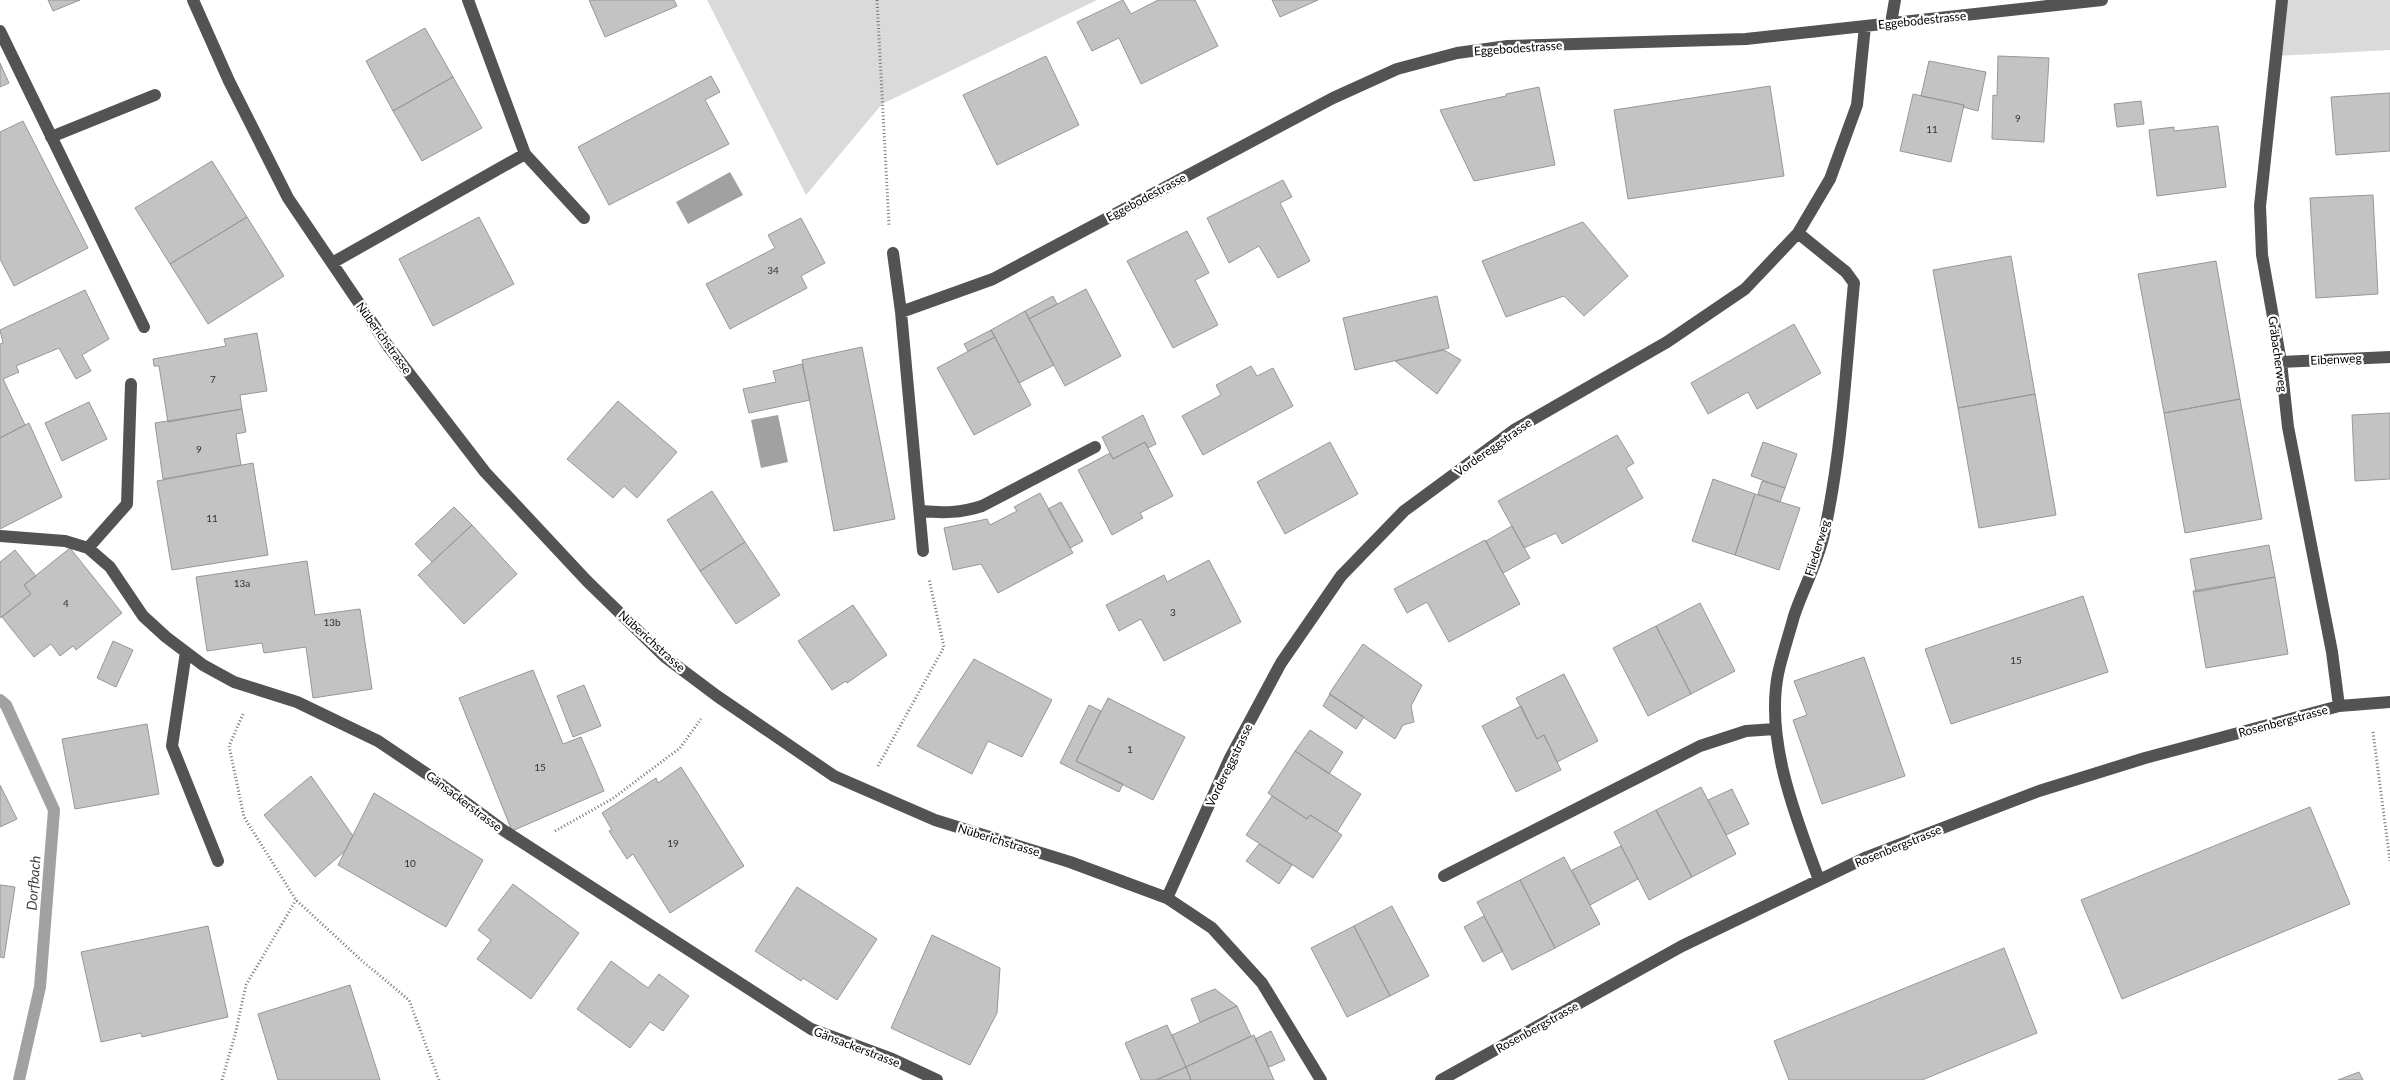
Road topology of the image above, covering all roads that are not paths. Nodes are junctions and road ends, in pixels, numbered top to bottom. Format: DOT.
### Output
graph roads {
  1 [pos="193,0"];
  2 [pos="468,0"];
  3 [pos="1895,0"];
  4 [pos="2102,0"];
  5 [pos="2282,0"];
  6 [pos="1891,23"];
  7 [pos="1865,26"];
  8 [pos="0,31"];
  9 [pos="156,95"];
  10 [pos="51,137"];
  11 [pos="526,154"];
  12 [pos="584,218"];
  13 [pos="1798,233"];
  14 [pos="893,253"];
  15 [pos="332,264"];
  16 [pos="901,312"];
  17 [pos="144,327"];
  18 [pos="2390,357"];
  19 [pos="2281,362"];
  20 [pos="131,384"];
  21 [pos="1095,447"];
  22 [pos="921,511"];
  23 [pos="0,536"];
  24 [pos="88,548"];
  25 [pos="923,551"];
  26 [pos="186,652"];
  27 [pos="2390,702"];
  28 [pos="2339,706"];
  29 [pos="1775,729"];
  30 [pos="218,861"];
  31 [pos="1444,876"];
  32 [pos="1819,880"];
  33 [pos="1167,898"];
  34 [pos="937,1080"];
  35 [pos="1321,1080"];
  36 [pos="1441,1080"];
  1 -- 15 [label="street, Nüberichstrasse"];
  2 -- 11 [label="street"];
  3 -- 6 [label="street"];
  4 -- 6 [label="street, Eggebodestrasse"];
  5 -- 19 [label="street, Gräbacherweg"];
  6 -- 7 [label="street, Eggebodestrasse"];
  7 -- 13 [label="street, Vordereggstrasse"];
  7 -- 16 [label="street, Eggebodestrasse"];
  8 -- 10 [label="street"];
  9 -- 10 [label="street"];
  10 -- 17 [label="street"];
  11 -- 12 [label="street"];
  11 -- 15 [label="street"];
  13 -- 29 [label="street, Fliederweg"];
  13 -- 33 [label="street, Vordereggstrasse"];
  14 -- 16 [label="street"];
  15 -- 33 [label="street, Nüberichstrasse"];
  16 -- 22 [label="street"];
  18 -- 19 [label="street, Eibenweg"];
  19 -- 28 [label="street, Gräbacherweg"];
  20 -- 24 [label="street"];
  21 -- 22 [label="street"];
  22 -- 25 [label="street"];
  23 -- 24 [label="street, Gänsackerstrasse"];
  24 -- 26 [label="street, Gänsackerstrasse"];
  26 -- 30 [label="street"];
  26 -- 34 [label="street, Gänsackerstrasse"];
  27 -- 28 [label="street, Rosenbergstrasse"];
  28 -- 32 [label="street, Rosenbergstrasse"];
  29 -- 31 [label="street"];
  29 -- 32 [label="street, Fliederweg"];
  32 -- 36 [label="street, Rosenbergstrasse"];
  33 -- 35 [label="street, Nüberichstrasse"];
}
